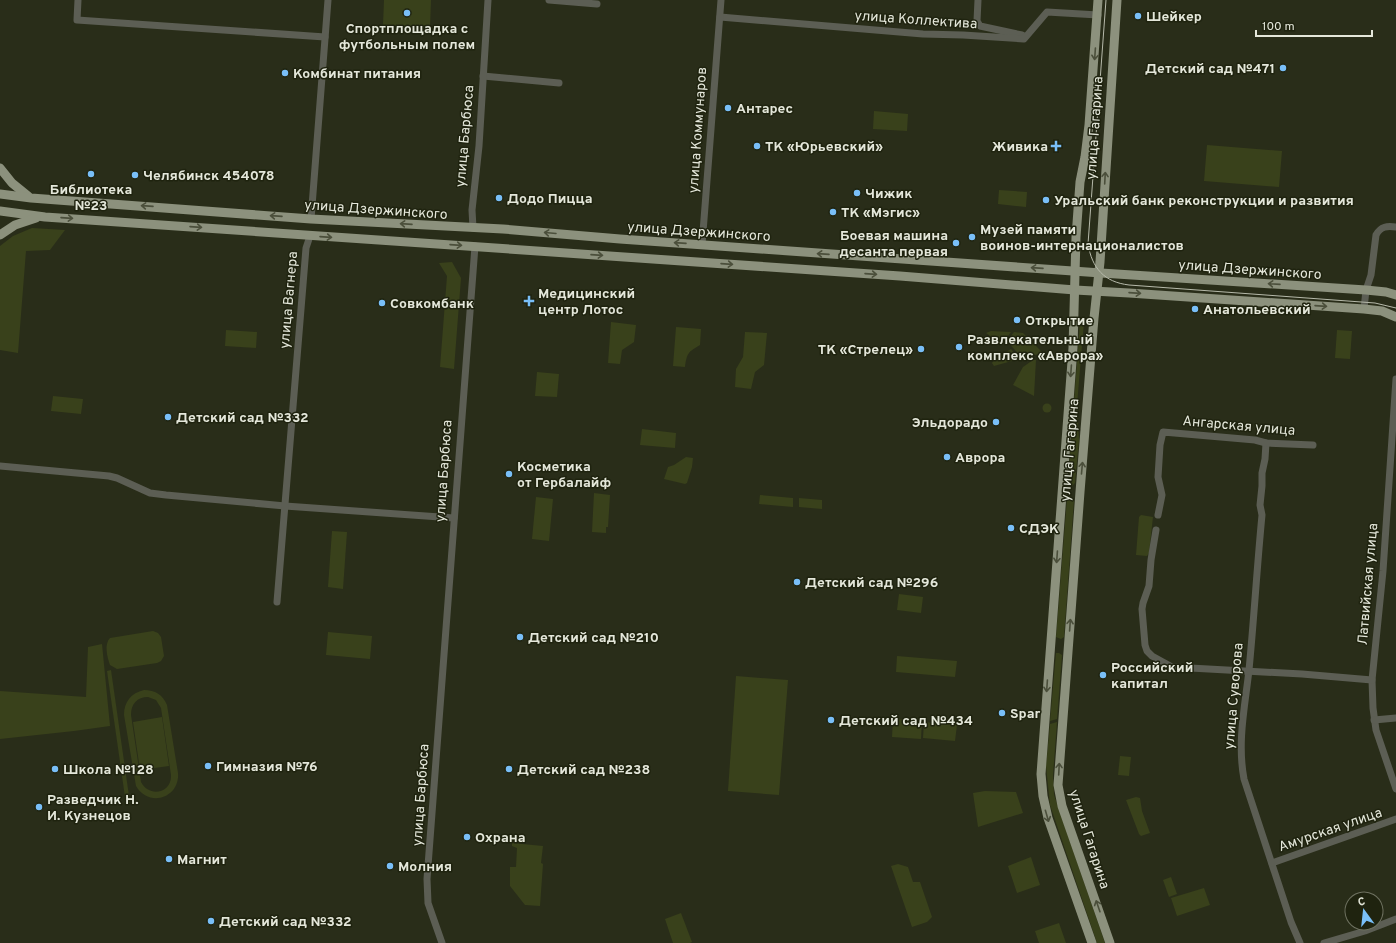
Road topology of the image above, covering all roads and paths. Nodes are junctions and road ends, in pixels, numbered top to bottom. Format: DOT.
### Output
graph roads {
  1 [pos="78,0"];
  2 [pos="328,0"];
  3 [pos="488,0"];
  4 [pos="549,0"];
  5 [pos="721,0"];
  6 [pos="978,0"];
  7 [pos="1098,0"];
  8 [pos="1117,0"];
  9 [pos="597,4"];
  10 [pos="1098,15"];
  11 [pos="720,17"];
  12 [pos="1026,36"];
  13 [pos="325,37"];
  14 [pos="483,76"];
  15 [pos="559,83"];
  16 [pos="0,168"];
  17 [pos="0,194"];
  18 [pos="31,198"];
  19 [pos="0,211"];
  20 [pos="45,217"];
  21 [pos="311,219"];
  22 [pos="1396,227"];
  23 [pos="473,228"];
  24 [pos="0,235"];
  25 [pos="310,236"];
  26 [pos="702,245"];
  27 [pos="474,246"];
  28 [pos="797,252"];
  29 [pos="699,262"];
  30 [pos="796,268"];
  31 [pos="1076,272"];
  32 [pos="1099,273"];
  33 [pos="1075,290"];
  34 [pos="1366,290"];
  35 [pos="1096,292"];
  36 [pos="1396,295"];
  37 [pos="1364,309"];
  38 [pos="1395,315"];
  39 [pos="1396,379"];
  40 [pos="1266,443"];
  41 [pos="1313,444"];
  42 [pos="0,466"];
  43 [pos="1062,491"];
  44 [pos="1080,492"];
  45 [pos="285,506"];
  46 [pos="1158,515"];
  47 [pos="454,518"];
  48 [pos="1156,530"];
  49 [pos="277,602"];
  50 [pos="1050,646"];
  51 [pos="1068,647"];
  52 [pos="1249,671"];
  53 [pos="1372,680"];
  54 [pos="1396,718"];
  55 [pos="1374,720"];
  56 [pos="1396,789"];
  57 [pos="1396,819"];
  58 [pos="1272,863"];
  59 [pos="1396,919"];
  60 [pos="442,943"];
  61 [pos="1092,943"];
  62 [pos="1110,943"];
  63 [pos="1300,943"];
  64 [pos="1324,943"];
  1 -- 13 [label="street"];
  2 -- 13 [label="street, улица Вагнера"];
  3 -- 14 [label="street, улица Барбюса"];
  4 -- 9 [label="street"];
  5 -- 11 [label="street, улица Коммунаров"];
  6 -- 12 [label="street"];
  7 -- 10 [label="main road, улица Гагарина"];
  32 -- 8 [label="main road, улица Гагарина, one-way"];
  10 -- 12 [label="street"];
  10 -- 31 [label="main road, улица Гагарина, one-way"];
  11 -- 12 [label="street, улица Коллектива"];
  11 -- 26 [label="street, улица Коммунаров"];
  13 -- 21 [label="street, улица Вагнера"];
  14 -- 15 [label="street"];
  14 -- 23 [label="street, улица Барбюса"];
  16 -- 18 [label="main road"];
  17 -- 18 [label="main road, улица Дзержинского"];
  21 -- 18 [label="main road, улица Дзержинского, one-way"];
  19 -- 20 [label="main road"];
  20 -- 24 [label="main road"];
  20 -- 25 [label="main road, one-way"];
  23 -- 21 [label="main road, улица Дзержинского, one-way"];
  21 -- 25 [label="main road, улица Вагнера"];
  22 -- 34 [label="street"];
  26 -- 23 [label="main road, улица Дзержинского, one-way"];
  23 -- 27 [label="main road, улица Барбюса"];
  25 -- 27 [label="main road, one-way"];
  25 -- 45 [label="street, улица Вагнера"];
  26 -- 28 [label="main road, улица Дзержинского"];
  26 -- 29 [label="main road, улица Коммунаров"];
  27 -- 29 [label="main road, one-way"];
  27 -- 47 [label="street, улица Барбюса"];
  28 -- 30 [label="main road"];
  31 -- 28 [label="main road, улица Дзержинского, one-way"];
  29 -- 30 [label="main road, one-way"];
  30 -- 33 [label="main road, one-way"];
  31 -- 32 [label="main road, улица Дзержинского"];
  31 -- 33 [label="main road, улица Гагарина"];
  34 -- 32 [label="main road, улица Дзержинского, one-way"];
  32 -- 35 [label="main road, улица Гагарина"];
  33 -- 35 [label="main road"];
  33 -- 43 [label="main road, улица Гагарина, one-way"];
  34 -- 36 [label="main road, улица Дзержинского"];
  34 -- 37 [label="street"];
  35 -- 37 [label="main road, one-way"];
  44 -- 35 [label="main road, улица Гагарина, one-way"];
  37 -- 38 [label="main road"];
  39 -- 53 [label="street, Латвийская улица"];
  40 -- 41 [label="street, Ангарская улица"];
  40 -- 46 [label="street, Ангарская улица"];
  40 -- 52 [label="street, улица Суворова"];
  42 -- 45 [label="street"];
  43 -- 44 [label="main road"];
  43 -- 50 [label="main road, улица Гагарина, one-way"];
  51 -- 44 [label="main road, улица Гагарина, one-way"];
  45 -- 47 [label="street"];
  45 -- 49 [label="street, улица Вагнера"];
  47 -- 60 [label="street, улица Барбюса"];
  48 -- 52 [label="street"];
  50 -- 51 [label="main road"];
  50 -- 61 [label="main road, улица Гагарина, one-way"];
  62 -- 51 [label="main road, улица Гагарина, one-way"];
  52 -- 53 [label="street"];
  52 -- 58 [label="street, улица Суворова"];
  53 -- 55 [label="street, Латвийская улица"];
  54 -- 55 [label="street"];
  55 -- 56 [label="street, Латвийская улица"];
  57 -- 58 [label="street, Амурская улица"];
  58 -- 63 [label="street, улица Суворова"];
  59 -- 64 [label="street"];
}
